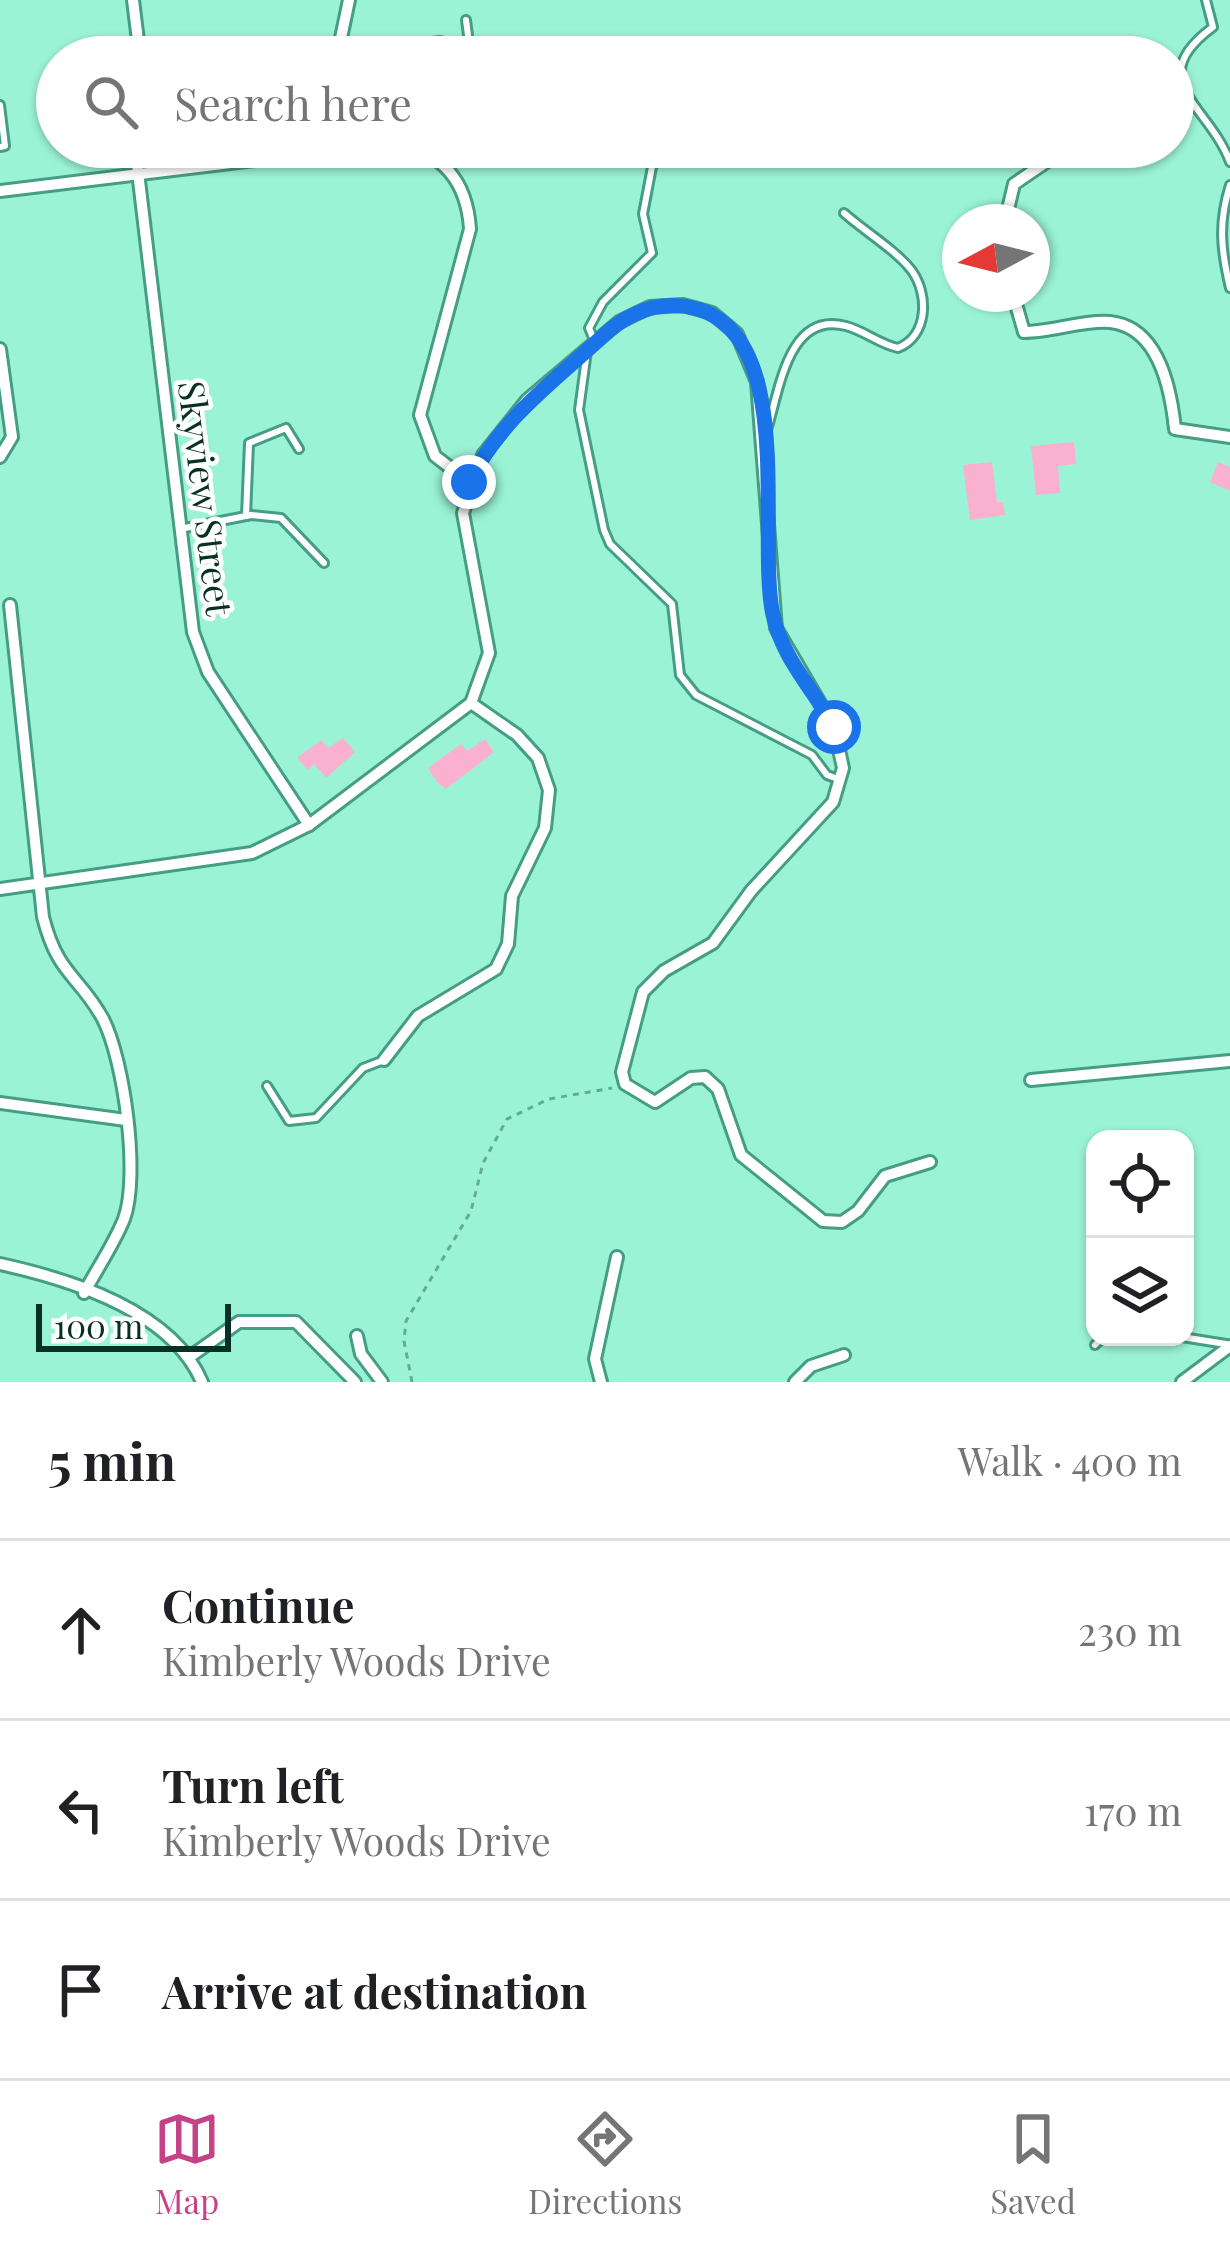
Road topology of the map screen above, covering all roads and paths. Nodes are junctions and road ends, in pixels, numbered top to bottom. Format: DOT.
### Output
graph roads {
  1 [pos="133,0"];
  2 [pos="349,0"];
  3 [pos="1206,0"];
  4 [pos="466,20"];
  5 [pos="137,36"];
  6 [pos="341,36"];
  7 [pos="468,36"];
  8 [pos="1194,41"];
  9 [pos="0,104"];
  10 [pos="1194,104"];
  11 [pos="0,147"];
  12 [pos="1230,162"];
  13 [pos="137,168"];
  14 [pos="184,168"];
  15 [pos="446,168"];
  16 [pos="652,168"];
  17 [pos="1038,168"];
  18 [pos="137,174"];
  19 [pos="1230,185"];
  20 [pos="0,191"];
  21 [pos="1009,204"];
  22 [pos="844,213"];
  23 [pos="1230,288"];
  24 [pos="1018,312"];
  25 [pos="591,347"];
  26 [pos="0,349"];
  27 [pos="1230,437"];
  28 [pos="764,440"];
  29 [pos="299,449"];
  30 [pos="0,457"];
  31 [pos="469,482"];
  32 [pos="246,516"];
  33 [pos="180,529"];
  34 [pos="324,563"];
  35 [pos="10,604"];
  36 [pos="471,703"];
  37 [pos="842,780"];
  38 [pos="309,825"];
  39 [pos="41,884"];
  40 [pos="0,889"];
  41 [pos="384,1060"];
  42 [pos="1230,1061"];
  43 [pos="1030,1080"];
  44 [pos="625,1084"];
  45 [pos="267,1086"];
  46 [pos="0,1103"];
  47 [pos="126,1120"];
  48 [pos="930,1162"];
  49 [pos="616,1258"];
  50 [pos="0,1264"];
  51 [pos="84,1292"];
  52 [pos="357,1336"];
  53 [pos="1194,1339"];
  54 [pos="1230,1346"];
  55 [pos="844,1355"];
  56 [pos="190,1356"];
  57 [pos="202,1382"];
  58 [pos="355,1382"];
  59 [pos="382,1382"];
  60 [pos="412,1382"];
  61 [pos="601,1382"];
  62 [pos="795,1382"];
  63 [pos="1182,1382"];
  1 -- 5 [label="street"];
  2 -- 6 [label="street"];
  3 -- 8 [label="lane"];
  4 -- 7 [label="lane"];
  9 -- 11 [label="lane"];
  10 -- 12 [label="lane"];
  13 -- 18 [label="street, Skyview Street"];
  14 -- 18 [label="street"];
  15 -- 31 [label="street"];
  16 -- 25 [label="lane"];
  17 -- 21 [label="street"];
  18 -- 20 [label="street"];
  18 -- 33 [label="street, Skyview Street"];
  19 -- 23 [label="lane"];
  22 -- 28 [label="lane"];
  24 -- 27 [label="street"];
  25 -- 28 [label="street"];
  25 -- 31 [label="street"];
  25 -- 37 [label="lane"];
  26 -- 30 [label="street"];
  28 -- 37 [label="street"];
  29 -- 32 [label="lane"];
  31 -- 36 [label="street"];
  32 -- 33 [label="lane"];
  32 -- 34 [label="lane"];
  33 -- 38 [label="street, Skyview Street"];
  35 -- 39 [label="street"];
  36 -- 38 [label="street"];
  36 -- 41 [label="street"];
  37 -- 44 [label="street"];
  38 -- 39 [label="street"];
  39 -- 40 [label="street"];
  39 -- 47 [label="street"];
  41 -- 45 [label="lane"];
  42 -- 43 [label="street"];
  44 -- 48 [label="street"];
  44 -- 60 [label="path"];
  46 -- 47 [label="street"];
  47 -- 51 [label="street"];
  49 -- 61 [label="street"];
  50 -- 51 [label="street"];
  51 -- 56 [label="street"];
  52 -- 59 [label="street"];
  53 -- 54 [label="lane"];
  54 -- 63 [label="street"];
  55 -- 62 [label="street"];
  56 -- 57 [label="street"];
  56 -- 58 [label="street"];
}
